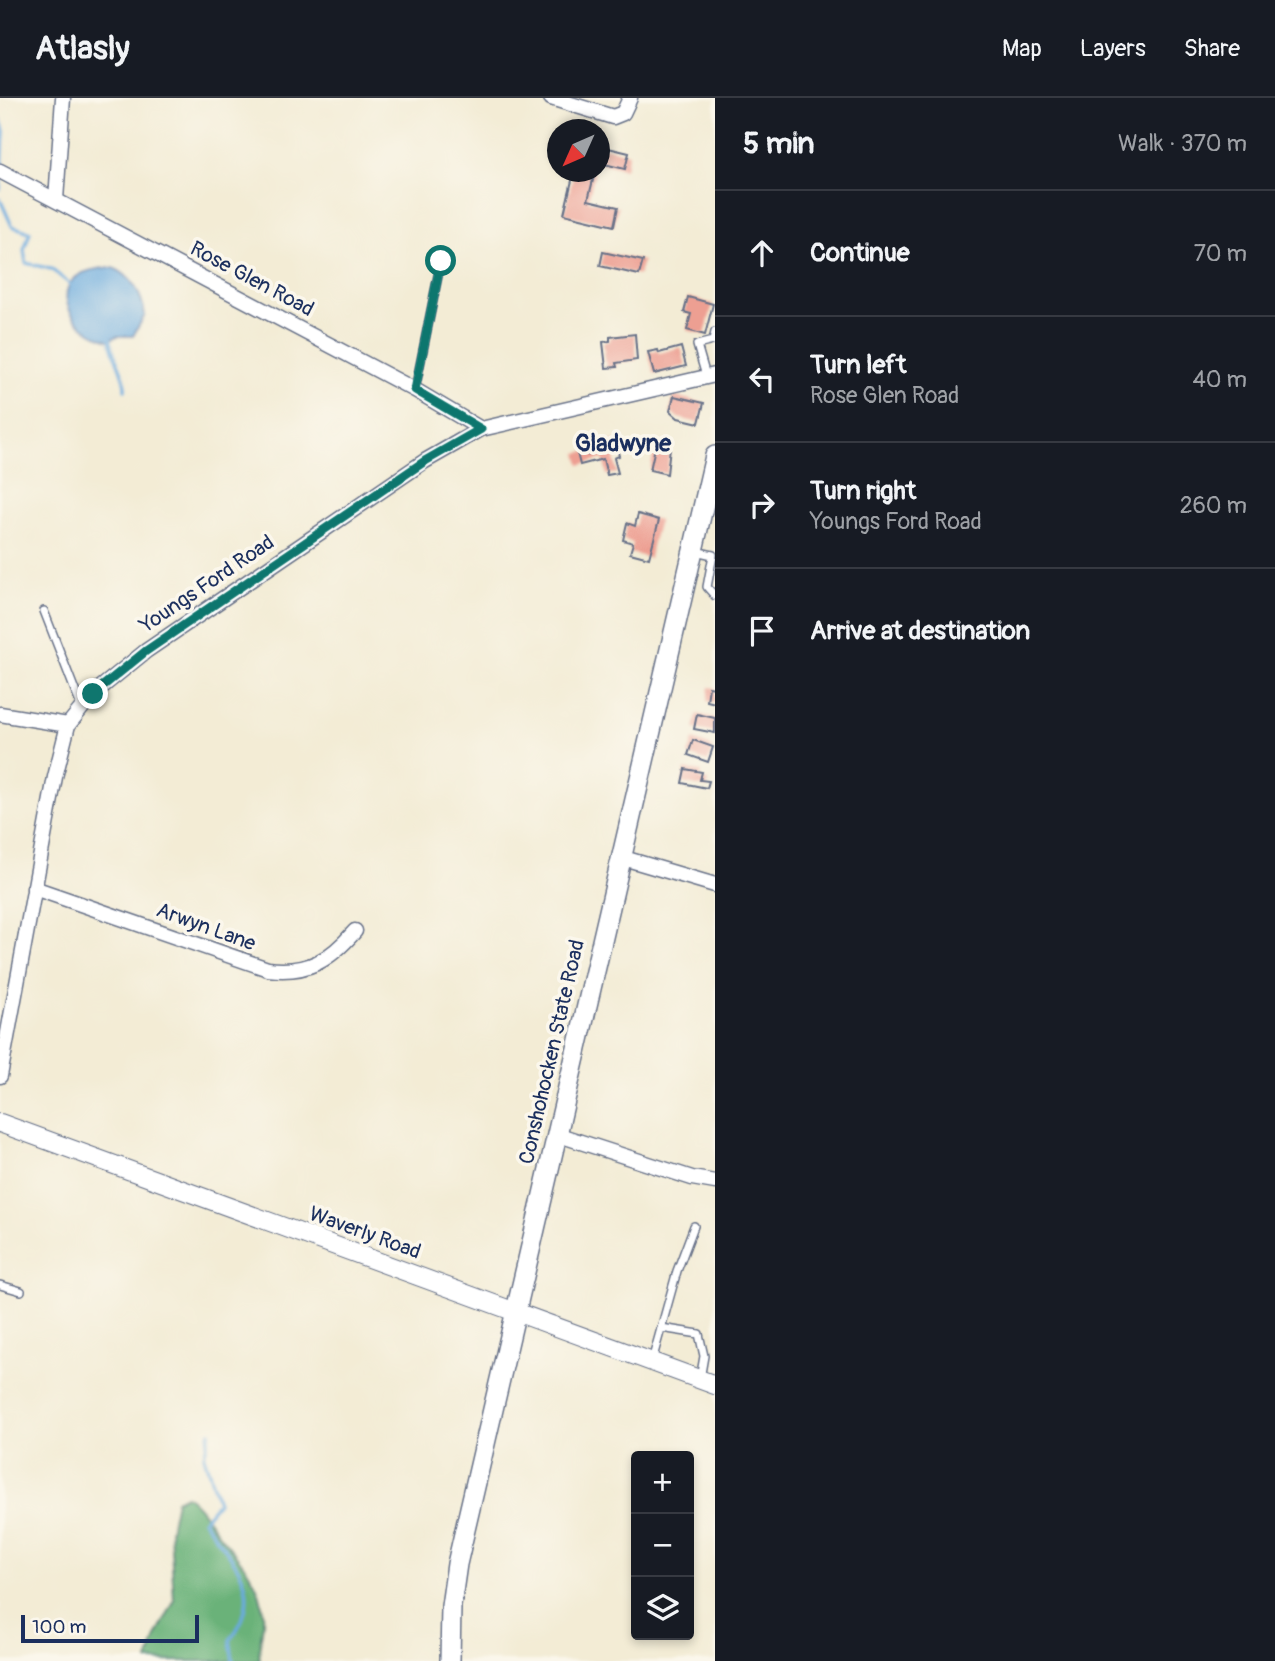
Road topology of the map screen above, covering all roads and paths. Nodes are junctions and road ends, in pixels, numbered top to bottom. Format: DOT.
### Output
graph roads {
  1 [pos="63,98"];
  2 [pos="551,98"];
  3 [pos="630,98"];
  4 [pos="3,172"];
  5 [pos="56,200"];
  6 [pos="441,261"];
  7 [pos="715,332"];
  8 [pos="710,376"];
  9 [pos="415,390"];
  10 [pos="481,429"];
  11 [pos="715,456"];
  12 [pos="710,501"];
  13 [pos="693,550"];
  14 [pos="715,596"];
  15 [pos="44,611"];
  16 [pos="81,706"];
  17 [pos="0,715"];
  18 [pos="68,724"];
  19 [pos="620,858"];
  20 [pos="715,885"];
  21 [pos="34,888"];
  22 [pos="355,931"];
  23 [pos="0,1076"];
  24 [pos="0,1123"];
  25 [pos="556,1134"];
  26 [pos="715,1182"];
  27 [pos="694,1226"];
  28 [pos="0,1285"];
  29 [pos="21,1291"];
  30 [pos="516,1312"];
  31 [pos="661,1328"];
  32 [pos="652,1362"];
  33 [pos="708,1382"];
  34 [pos="450,1661"];
  1 -- 5 [label="street"];
  2 -- 3 [label="street"];
  4 -- 5 [label="street, Rose Glen Road"];
  5 -- 9 [label="street, Rose Glen Road"];
  6 -- 9 [label="lane"];
  7 -- 8 [label="lane"];
  8 -- 10 [label="street, Youngs Ford Road"];
  9 -- 10 [label="street, Rose Glen Road"];
  10 -- 16 [label="street, Youngs Ford Road"];
  11 -- 12 [label="main road, Conshohocken State Road"];
  12 -- 13 [label="main road, Conshohocken State Road"];
  13 -- 14 [label="lane"];
  13 -- 19 [label="main road, Conshohocken State Road"];
  15 -- 16 [label="lane"];
  16 -- 18 [label="street, Youngs Ford Road"];
  17 -- 18 [label="street"];
  18 -- 21 [label="street, Youngs Ford Road"];
  19 -- 20 [label="street"];
  19 -- 25 [label="main road, Conshohocken State Road"];
  21 -- 22 [label="street, Arwyn Lane"];
  21 -- 23 [label="street, Youngs Ford Road"];
  24 -- 30 [label="street, Waverly Road"];
  25 -- 26 [label="street"];
  25 -- 30 [label="main road, Conshohocken State Road"];
  27 -- 31 [label="lane"];
  28 -- 29 [label="lane"];
  30 -- 32 [label="street, Waverly Road"];
  30 -- 34 [label="main road, Conshohocken State Road"];
  31 -- 32 [label="lane"];
  31 -- 33 [label="lane"];
  32 -- 33 [label="street, Waverly Road"];
}
